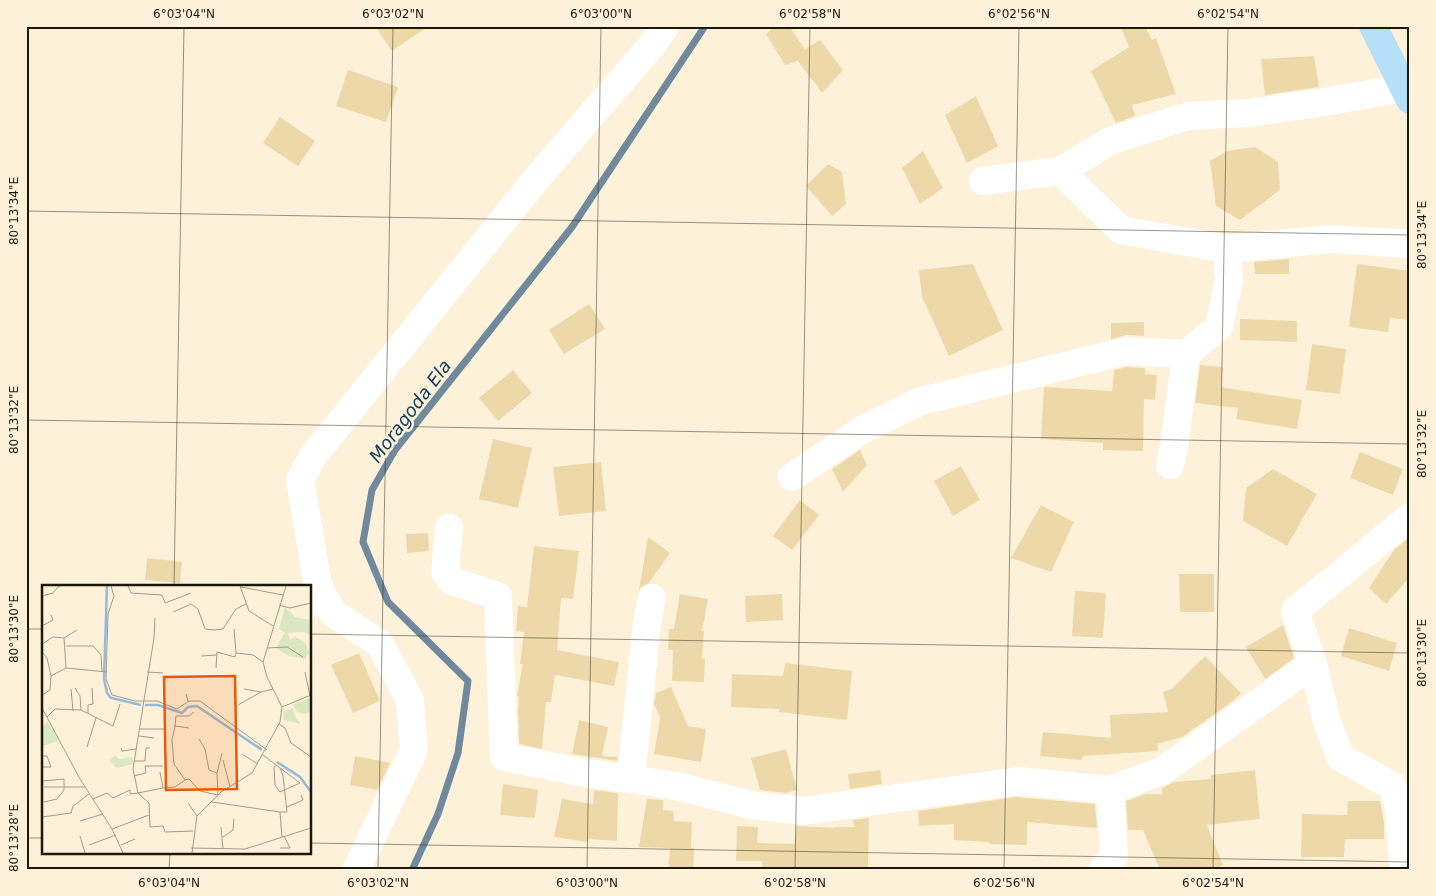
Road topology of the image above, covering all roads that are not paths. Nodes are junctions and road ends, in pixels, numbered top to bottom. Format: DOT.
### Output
graph roads {
  1 [pos="665,26"];
  2 [pos="1374,26"];
  3 [pos="1406,94"];
  4 [pos="1060,171"];
  5 [pos="983,181"];
  6 [pos="1410,244"];
  7 [pos="1227,249"];
  8 [pos="1186,354"];
  9 [pos="1170,466"];
  10 [pos="792,477"];
  11 [pos="1410,517"];
  12 [pos="449,528"];
  13 [pos="314,595"];
  14 [pos="652,598"];
  15 [pos="1313,664"];
  16 [pos="631,779"];
  17 [pos="1110,790"];
  18 [pos="356,870"];
  19 [pos="1104,870"];
  20 [pos="1404,870"];
  1 -- 13 [label="street"];
  2 -- 3 [label="main road"];
  3 -- 4 [label="street"];
  4 -- 5 [label="street"];
  4 -- 7 [label="street"];
  6 -- 7 [label="street"];
  7 -- 8 [label="street"];
  8 -- 9 [label="street"];
  8 -- 10 [label="street"];
  11 -- 15 [label="street"];
  12 -- 16 [label="street"];
  13 -- 18 [label="street"];
  14 -- 16 [label="street"];
  15 -- 17 [label="street"];
  15 -- 20 [label="street"];
  16 -- 17 [label="street"];
  17 -- 19 [label="street"];
}
